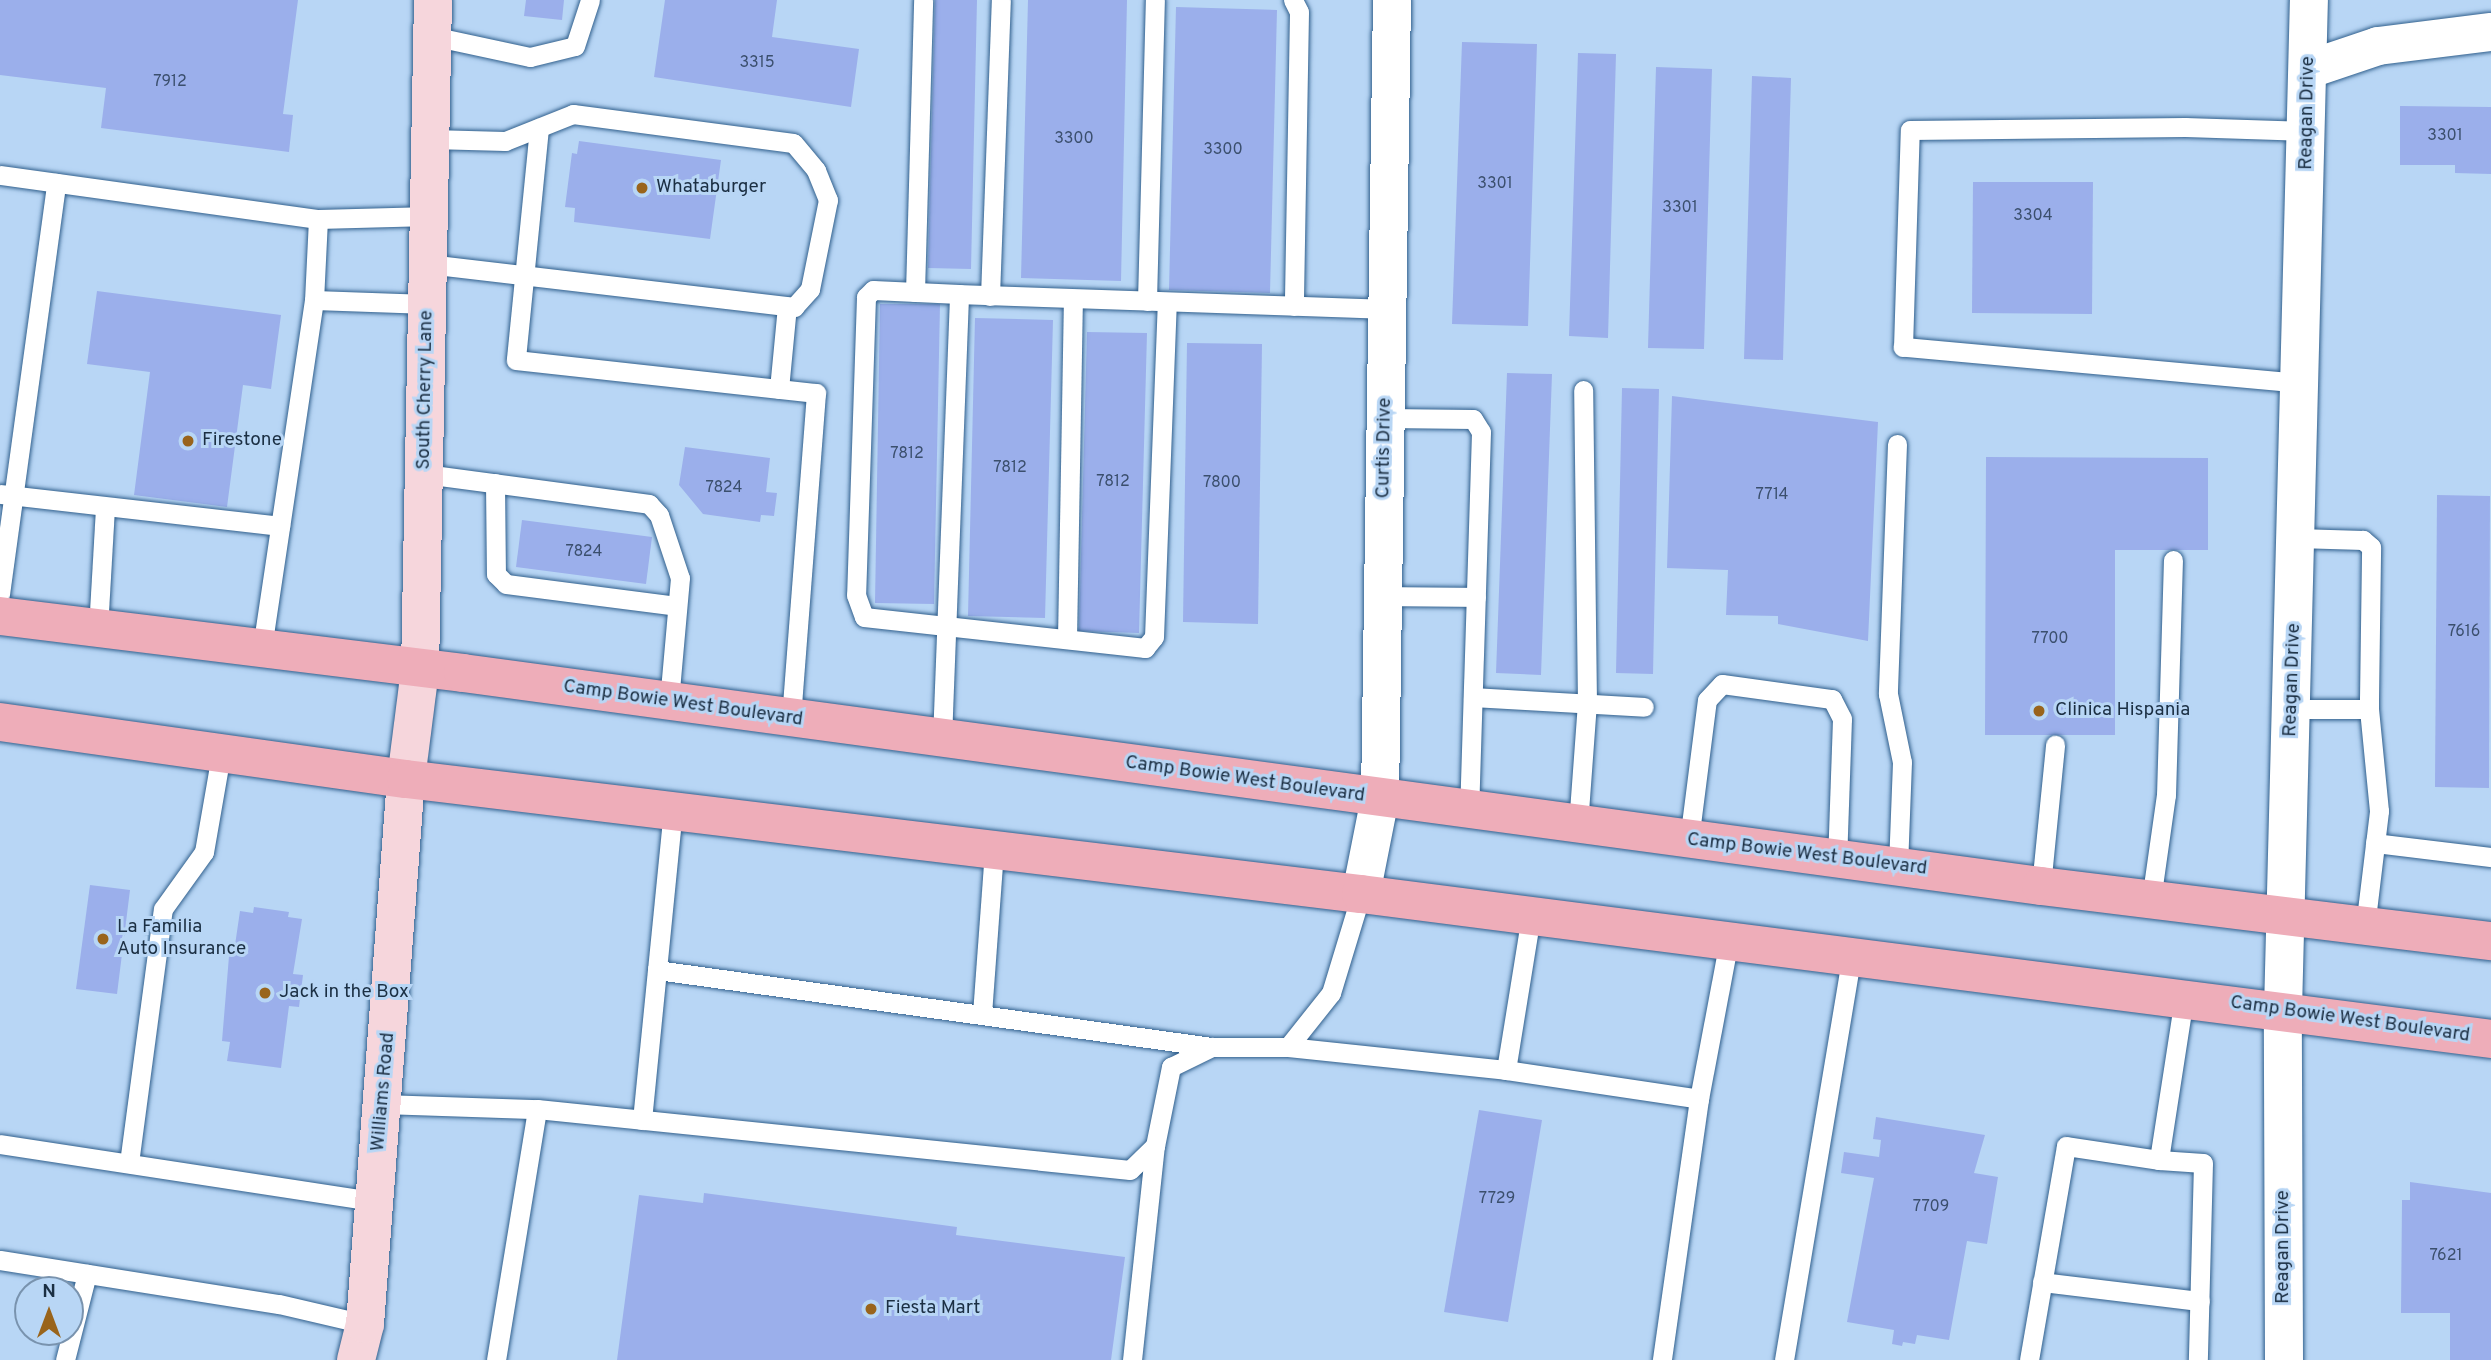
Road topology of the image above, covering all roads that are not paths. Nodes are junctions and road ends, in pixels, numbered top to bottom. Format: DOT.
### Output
graph roads {
  1 [pos="590,0"];
  2 [pos="923,0"];
  3 [pos="1001,0"];
  4 [pos="1156,0"];
  5 [pos="1293,0"];
  6 [pos="1392,0"];
  7 [pos="2309,0"];
  8 [pos="433,18"];
  9 [pos="2491,32"];
  10 [pos="2310,69"];
  11 [pos="539,128"];
  12 [pos="2308,131"];
  13 [pos="431,139"];
  14 [pos="0,175"];
  15 [pos="56,183"];
  16 [pos="430,216"];
  17 [pos="318,219"];
  18 [pos="428,264"];
  19 [pos="524,275"];
  20 [pos="915,292"];
  21 [pos="958,294"];
  22 [pos="990,296"];
  23 [pos="1073,299"];
  24 [pos="314,300"];
  25 [pos="1147,301"];
  26 [pos="1167,302"];
  27 [pos="428,304"];
  28 [pos="787,306"];
  29 [pos="1294,306"];
  30 [pos="1387,309"];
  31 [pos="2301,383"];
  32 [pos="779,389"];
  33 [pos="1583,390"];
  34 [pos="1386,418"];
  35 [pos="1897,444"];
  36 [pos="425,474"];
  37 [pos="495,483"];
  38 [pos="5,495"];
  39 [pos="105,509"];
  40 [pos="280,526"];
  41 [pos="2297,538"];
  42 [pos="2173,560"];
  43 [pos="0,594"];
  44 [pos="1383,596"];
  45 [pos="1476,597"];
  46 [pos="677,606"];
  47 [pos="0,616"];
  48 [pos="947,628"];
  49 [pos="98,629"];
  50 [pos="1066,639"];
  51 [pos="262,650"];
  52 [pos="420,670"];
  53 [pos="1473,697"];
  54 [pos="669,701"];
  55 [pos="1587,703"];
  56 [pos="1644,707"];
  57 [pos="2292,709"];
  58 [pos="2368,709"];
  59 [pos="791,718"];
  60 [pos="0,722"];
  61 [pos="943,739"];
  62 [pos="2055,745"];
  63 [pos="221,755"];
  64 [pos="406,779"];
  65 [pos="1380,799"];
  66 [pos="673,811"];
  67 [pos="1469,811"];
  68 [pos="1578,825"];
  69 [pos="1689,840"];
  70 [pos="2375,843"];
  71 [pos="994,849"];
  72 [pos="2491,857"];
  73 [pos="1837,859"];
  74 [pos="1898,867"];
  75 [pos="2041,886"];
  76 [pos="1361,894"];
  77 [pos="2151,900"];
  78 [pos="1531,915"];
  79 [pos="2286,918"];
  80 [pos="2364,927"];
  81 [pos="1729,940"];
  82 [pos="2491,941"];
  83 [pos="1852,955"];
  84 [pos="657,970"];
  85 [pos="2184,998"];
  86 [pos="2283,1010"];
  87 [pos="982,1014"];
  88 [pos="2491,1039"];
  89 [pos="1212,1047"];
  90 [pos="1288,1047"];
  91 [pos="1506,1070"];
  92 [pos="1699,1099"];
  93 [pos="384,1104"];
  94 [pos="537,1109"];
  95 [pos="642,1120"];
  96 [pos="0,1144"];
  97 [pos="1155,1146"];
  98 [pos="2159,1160"];
  99 [pos="129,1163"];
  100 [pos="374,1201"];
  101 [pos="0,1260"];
  102 [pos="87,1274"];
  103 [pos="2042,1282"];
  104 [pos="2200,1301"];
  105 [pos="361,1342"];
  106 [pos="65,1360"];
  107 [pos="496,1360"];
  108 [pos="1132,1360"];
  109 [pos="1662,1360"];
  110 [pos="1784,1360"];
  111 [pos="2029,1360"];
  112 [pos="2198,1360"];
  113 [pos="2284,1360"];
  1 -- 8 [label="lane"];
  2 -- 20 [label="lane"];
  3 -- 22 [label="lane"];
  4 -- 25 [label="lane"];
  5 -- 29 [label="lane"];
  6 -- 30 [label="street, Curtis Drive"];
  7 -- 10 [label="street, Reagan Drive"];
  8 -- 13 [label="street, South Cherry Lane"];
  9 -- 10 [label="street"];
  10 -- 12 [label="street, Reagan Drive"];
  11 -- 13 [label="lane"];
  11 -- 19 [label="lane"];
  11 -- 28 [label="lane"];
  12 -- 31 [label="street, Reagan Drive"];
  12 -- 31 [label="lane"];
  13 -- 16 [label="street, South Cherry Lane"];
  14 -- 15 [label="lane"];
  15 -- 17 [label="lane"];
  15 -- 38 [label="lane"];
  16 -- 17 [label="lane"];
  16 -- 18 [label="street, South Cherry Lane"];
  17 -- 24 [label="lane"];
  18 -- 19 [label="lane"];
  18 -- 27 [label="street, South Cherry Lane"];
  19 -- 28 [label="lane"];
  19 -- 32 [label="lane"];
  20 -- 21 [label="lane"];
  20 -- 48 [label="lane"];
  21 -- 22 [label="lane"];
  21 -- 48 [label="lane"];
  22 -- 23 [label="lane"];
  23 -- 25 [label="lane"];
  23 -- 50 [label="lane"];
  24 -- 27 [label="lane"];
  24 -- 40 [label="lane"];
  25 -- 26 [label="lane"];
  26 -- 29 [label="lane"];
  26 -- 50 [label="lane"];
  27 -- 36 [label="street, South Cherry Lane"];
  28 -- 32 [label="lane"];
  29 -- 30 [label="lane"];
  30 -- 34 [label="street, Curtis Drive"];
  31 -- 41 [label="street, Reagan Drive"];
  32 -- 59 [label="lane"];
  33 -- 55 [label="lane"];
  34 -- 44 [label="street, Curtis Drive"];
  34 -- 45 [label="lane"];
  35 -- 74 [label="lane"];
  36 -- 37 [label="lane"];
  36 -- 52 [label="street, South Cherry Lane"];
  37 -- 46 [label="lane"];
  37 -- 46 [label="lane"];
  38 -- 39 [label="lane"];
  38 -- 43 [label="lane"];
  39 -- 40 [label="lane"];
  39 -- 49 [label="lane"];
  40 -- 51 [label="lane"];
  41 -- 57 [label="street, Reagan Drive"];
  41 -- 58 [label="lane"];
  42 -- 77 [label="lane"];
  44 -- 45 [label="lane"];
  44 -- 65 [label="street, Curtis Drive"];
  45 -- 53 [label="lane"];
  46 -- 54 [label="lane"];
  47 -- 49 [label="main road, Camp Bowie West Boulevard"];
  48 -- 50 [label="lane"];
  48 -- 61 [label="lane"];
  49 -- 51 [label="main road, Camp Bowie West Boulevard"];
  51 -- 52 [label="main road, Camp Bowie West Boulevard"];
  52 -- 54 [label="main road, Camp Bowie West Boulevard"];
  52 -- 64 [label="street, South Cherry Lane"];
  53 -- 55 [label="lane"];
  53 -- 67 [label="lane"];
  54 -- 59 [label="main road, Camp Bowie West Boulevard"];
  55 -- 56 [label="lane"];
  55 -- 68 [label="lane"];
  57 -- 58 [label="lane"];
  57 -- 79 [label="street, Reagan Drive"];
  58 -- 70 [label="lane"];
  59 -- 61 [label="main road, Camp Bowie West Boulevard"];
  60 -- 63 [label="main road, Camp Bowie West Boulevard"];
  61 -- 65 [label="main road, Camp Bowie West Boulevard"];
  62 -- 75 [label="lane"];
  63 -- 64 [label="main road, Camp Bowie West Boulevard"];
  63 -- 99 [label="lane"];
  64 -- 66 [label="main road, Camp Bowie West Boulevard"];
  64 -- 93 [label="street, Williams Road"];
  65 -- 67 [label="main road, Camp Bowie West Boulevard"];
  65 -- 76 [label="street, Curtis Drive"];
  66 -- 71 [label="main road, Camp Bowie West Boulevard"];
  66 -- 84 [label="lane"];
  67 -- 68 [label="main road, Camp Bowie West Boulevard"];
  68 -- 69 [label="main road, Camp Bowie West Boulevard"];
  69 -- 73 [label="main road, Camp Bowie West Boulevard"];
  69 -- 73 [label="lane"];
  70 -- 72 [label="lane"];
  70 -- 80 [label="lane"];
  71 -- 76 [label="main road, Camp Bowie West Boulevard"];
  71 -- 87 [label="lane"];
  73 -- 74 [label="main road, Camp Bowie West Boulevard"];
  74 -- 75 [label="main road, Camp Bowie West Boulevard"];
  75 -- 77 [label="main road, Camp Bowie West Boulevard"];
  76 -- 78 [label="main road, Camp Bowie West Boulevard"];
  76 -- 90 [label="lane"];
  77 -- 79 [label="main road, Camp Bowie West Boulevard"];
  78 -- 81 [label="main road, Camp Bowie West Boulevard"];
  78 -- 91 [label="lane"];
  79 -- 80 [label="main road, Camp Bowie West Boulevard"];
  79 -- 86 [label="street, Reagan Drive"];
  80 -- 82 [label="main road, Camp Bowie West Boulevard"];
  81 -- 83 [label="main road, Camp Bowie West Boulevard"];
  81 -- 92 [label="lane"];
  83 -- 85 [label="main road, Camp Bowie West Boulevard"];
  83 -- 110 [label="lane"];
  84 -- 87 [label="lane"];
  84 -- 95 [label="lane"];
  85 -- 86 [label="main road, Camp Bowie West Boulevard"];
  85 -- 98 [label="lane"];
  86 -- 88 [label="main road, Camp Bowie West Boulevard"];
  86 -- 113 [label="street, Reagan Drive"];
  87 -- 89 [label="lane"];
  89 -- 90 [label="lane"];
  89 -- 97 [label="lane"];
  90 -- 91 [label="lane"];
  91 -- 92 [label="lane"];
  92 -- 109 [label="lane"];
  93 -- 94 [label="lane"];
  93 -- 100 [label="street, Williams Road"];
  94 -- 95 [label="lane"];
  94 -- 107 [label="lane"];
  95 -- 97 [label="lane"];
  96 -- 99 [label="lane"];
  97 -- 108 [label="lane"];
  98 -- 103 [label="lane"];
  98 -- 104 [label="lane"];
  99 -- 100 [label="lane"];
  100 -- 105 [label="street, Williams Road"];
  101 -- 102 [label="lane"];
  102 -- 105 [label="lane"];
  102 -- 106 [label="lane"];
  103 -- 104 [label="lane"];
  103 -- 111 [label="lane"];
  104 -- 112 [label="lane"];
}
